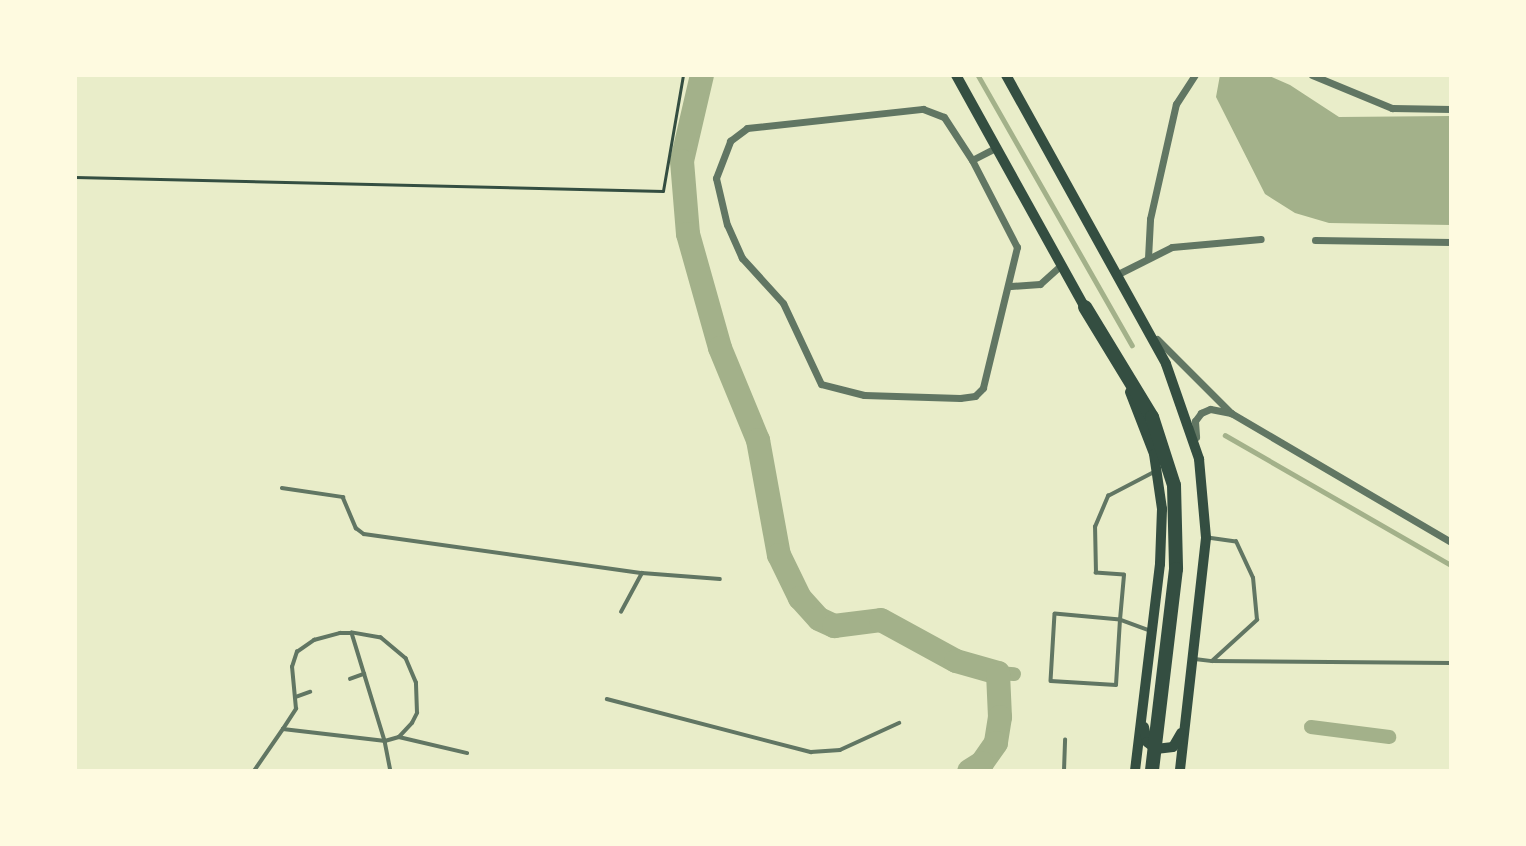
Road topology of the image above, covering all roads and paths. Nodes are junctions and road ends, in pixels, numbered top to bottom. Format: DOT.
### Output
graph roads {
  1 [pos="683,75"];
  2 [pos="956,75"];
  3 [pos="1006,75"];
  4 [pos="1195,75"];
  5 [pos="1312,75"];
  6 [pos="1451,109"];
  7 [pos="996,148"];
  8 [pos="972,160"];
  9 [pos="75,177"];
  10 [pos="1261,239"];
  11 [pos="1315,240"];
  12 [pos="1451,242"];
  13 [pos="1148,258"];
  14 [pos="1061,265"];
  15 [pos="1118,274"];
  16 [pos="1011,286"];
  17 [pos="1086,307"];
  18 [pos="1145,324"];
  19 [pos="1231,414"];
  20 [pos="1199,459"];
  21 [pos="1158,471"];
  22 [pos="282,488"];
  23 [pos="1206,538"];
  24 [pos="1451,542"];
  25 [pos="642,573"];
  26 [pos="720,579"];
  27 [pos="621,611"];
  28 [pos="1120,620"];
  29 [pos="1152,632"];
  30 [pos="352,633"];
  31 [pos="1193,659"];
  32 [pos="1212,661"];
  33 [pos="1451,663"];
  34 [pos="364,674"];
  35 [pos="350,679"];
  36 [pos="310,692"];
  37 [pos="296,698"];
  38 [pos="607,699"];
  39 [pos="1143,705"];
  40 [pos="1187,710"];
  41 [pos="900,723"];
  42 [pos="283,729"];
  43 [pos="399,737"];
  44 [pos="1065,740"];
  45 [pos="385,741"];
  46 [pos="467,753"];
  47 [pos="254,771"];
  48 [pos="391,771"];
  49 [pos="1064,771"];
  50 [pos="1135,771"];
  51 [pos="1152,771"];
  52 [pos="1180,771"];
  1 -- 9 [label="path"];
  2 -- 7 [label="main road"];
  3 -- 15 [label="main road"];
  4 -- 13 [label="street"];
  5 -- 6 [label="street"];
  7 -- 8 [label="street"];
  7 -- 14 [label="main road"];
  8 -- 16 [label="street"];
  8 -- 16 [label="street"];
  10 -- 13 [label="street"];
  11 -- 12 [label="street"];
  13 -- 15 [label="street"];
  14 -- 16 [label="street"];
  14 -- 17 [label="main road"];
  15 -- 18 [label="main road"];
  17 -- 21 [label="main road"];
  17 -- 51 [label="highway"];
  18 -- 19 [label="street"];
  18 -- 20 [label="main road"];
  19 -- 20 [label="street"];
  19 -- 24 [label="street"];
  20 -- 23 [label="main road"];
  21 -- 28 [label="lane"];
  21 -- 29 [label="main road"];
  22 -- 25 [label="lane"];
  23 -- 31 [label="main road"];
  23 -- 32 [label="lane"];
  25 -- 26 [label="lane"];
  25 -- 27 [label="lane"];
  28 -- 28 [label="lane"];
  28 -- 29 [label="lane"];
  29 -- 39 [label="main road"];
  30 -- 34 [label="lane"];
  30 -- 37 [label="lane"];
  30 -- 43 [label="lane"];
  31 -- 32 [label="lane"];
  31 -- 40 [label="main road"];
  32 -- 33 [label="lane"];
  34 -- 35 [label="lane"];
  34 -- 45 [label="lane"];
  36 -- 37 [label="lane"];
  37 -- 42 [label="lane"];
  38 -- 41 [label="lane"];
  39 -- 40 [label="main road"];
  39 -- 50 [label="main road"];
  40 -- 52 [label="main road"];
  42 -- 45 [label="lane"];
  42 -- 47 [label="lane"];
  43 -- 45 [label="lane"];
  43 -- 46 [label="lane"];
  44 -- 49 [label="lane"];
  45 -- 48 [label="lane"];
}
